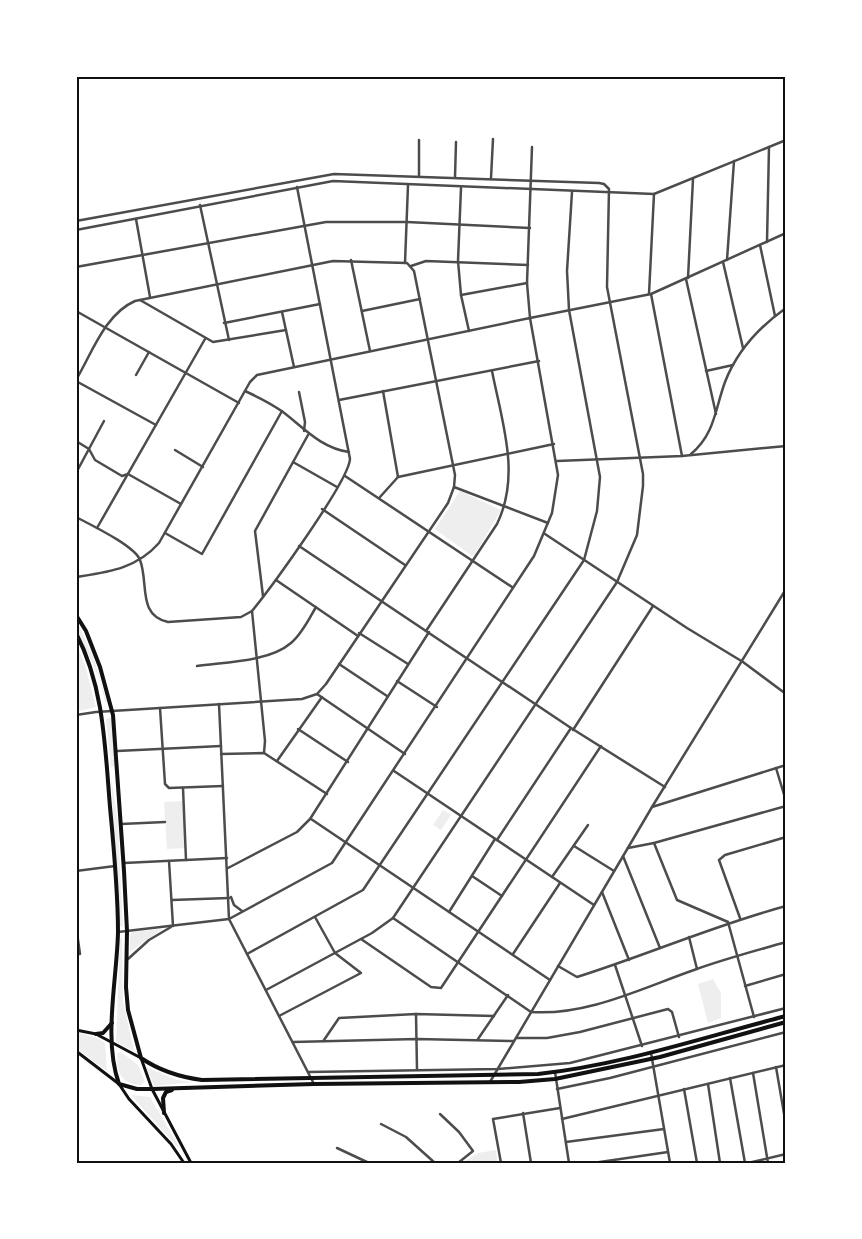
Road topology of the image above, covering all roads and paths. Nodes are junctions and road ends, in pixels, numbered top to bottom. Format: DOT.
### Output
graph roads {
  1 [pos="493,139"];
  2 [pos="419,140"];
  3 [pos="786,140"];
  4 [pos="456,142"];
  5 [pos="532,146"];
  6 [pos="769,147"];
  7 [pos="734,161"];
  8 [pos="419,176"];
  9 [pos="455,177"];
  10 [pos="491,178"];
  11 [pos="693,179"];
  12 [pos="532,182"];
  13 [pos="408,184"];
  14 [pos="297,187"];
  15 [pos="461,188"];
  16 [pos="532,190"];
  17 [pos="572,192"];
  18 [pos="609,193"];
  19 [pos="654,194"];
  20 [pos="200,205"];
  21 [pos="136,219"];
  22 [pos="76,221"];
  23 [pos="407,222"];
  24 [pos="304,225"];
  25 [pos="460,225"];
  26 [pos="530,228"];
  27 [pos="76,230"];
  28 [pos="786,233"];
  29 [pos="767,242"];
  30 [pos="208,243"];
  31 [pos="760,245"];
  32 [pos="143,255"];
  33 [pos="352,260"];
  34 [pos="727,260"];
  35 [pos="458,261"];
  36 [pos="723,262"];
  37 [pos="405,263"];
  38 [pos="312,265"];
  39 [pos="528,265"];
  40 [pos="411,266"];
  41 [pos="76,267"];
  42 [pos="687,278"];
  43 [pos="527,283"];
  44 [pos="216,286"];
  45 [pos="650,294"];
  46 [pos="461,295"];
  47 [pos="150,297"];
  48 [pos="420,299"];
  49 [pos="140,300"];
  50 [pos="608,302"];
  51 [pos="320,304"];
  52 [pos="786,308"];
  53 [pos="569,310"];
  54 [pos="76,311"];
  55 [pos="282,312"];
  56 [pos="362,312"];
  57 [pos="775,316"];
  58 [pos="530,318"];
  59 [pos="224,324"];
  60 [pos="106,328"];
  61 [pos="286,330"];
  62 [pos="469,331"];
  63 [pos="205,339"];
  64 [pos="428,339"];
  65 [pos="229,341"];
  66 [pos="743,349"];
  67 [pos="370,351"];
  68 [pos="149,352"];
  69 [pos="331,359"];
  70 [pos="539,361"];
  71 [pos="733,365"];
  72 [pos="294,367"];
  73 [pos="492,371"];
  74 [pos="706,371"];
  75 [pos="186,372"];
  76 [pos="136,375"];
  77 [pos="76,380"];
  78 [pos="437,380"];
  79 [pos="245,391"];
  80 [pos="383,391"];
  81 [pos="299,392"];
  82 [pos="339,400"];
  83 [pos="238,403"];
  84 [pos="282,411"];
  85 [pos="716,414"];
  86 [pos="104,421"];
  87 [pos="156,425"];
  88 [pos="304,431"];
  89 [pos="308,435"];
  90 [pos="76,441"];
  91 [pos="554,444"];
  92 [pos="786,446"];
  93 [pos="90,449"];
  94 [pos="175,450"];
  95 [pos="349,452"];
  96 [pos="508,454"];
  97 [pos="689,455"];
  98 [pos="682,456"];
  99 [pos="640,458"];
  100 [pos="597,460"];
  101 [pos="557,461"];
  102 [pos="293,462"];
  103 [pos="454,465"];
  104 [pos="203,466"];
  105 [pos="76,472"];
  106 [pos="128,474"];
  107 [pos="345,475"];
  108 [pos="398,477"];
  109 [pos="337,487"];
  110 [pos="454,487"];
  111 [pos="380,497"];
  112 [pos="182,504"];
  113 [pos="505,507"];
  114 [pos="322,509"];
  115 [pos="76,517"];
  116 [pos="548,523"];
  117 [pos="97,528"];
  118 [pos="428,531"];
  119 [pos="165,533"];
  120 [pos="544,534"];
  121 [pos="298,546"];
  122 [pos="140,559"];
  123 [pos="584,560"];
  124 [pos="474,561"];
  125 [pos="406,565"];
  126 [pos="76,577"];
  127 [pos="276,580"];
  128 [pos="617,582"];
  129 [pos="512,587"];
  130 [pos="786,589"];
  131 [pos="263,598"];
  132 [pos="381,601"];
  133 [pos="653,606"];
  134 [pos="316,607"];
  135 [pos="252,612"];
  136 [pos="76,615"];
  137 [pos="428,632"];
  138 [pos="76,633"];
  139 [pos="359,634"];
  140 [pos="255,658"];
  141 [pos="467,659"];
  142 [pos="743,662"];
  143 [pos="339,664"];
  144 [pos="408,664"];
  145 [pos="197,666"];
  146 [pos="397,681"];
  147 [pos="502,682"];
  148 [pos="317,694"];
  149 [pos="786,694"];
  150 [pos="387,696"];
  151 [pos="322,697"];
  152 [pos="260,702"];
  153 [pos="219,704"];
  154 [pos="536,705"];
  155 [pos="437,707"];
  156 [pos="160,708"];
  157 [pos="112,711"];
  158 [pos="102,712"];
  159 [pos="76,714"];
  160 [pos="367,728"];
  161 [pos="298,729"];
  162 [pos="572,729"];
  163 [pos="221,746"];
  164 [pos="601,746"];
  165 [pos="163,748"];
  166 [pos="117,752"];
  167 [pos="264,753"];
  168 [pos="221,754"];
  169 [pos="405,754"];
  170 [pos="276,762"];
  171 [pos="348,762"];
  172 [pos="786,765"];
  173 [pos="776,768"];
  174 [pos="118,770"];
  175 [pos="107,771"];
  176 [pos="394,772"];
  177 [pos="223,786"];
  178 [pos="665,787"];
  179 [pos="183,788"];
  180 [pos="327,794"];
  181 [pos="428,794"];
  182 [pos="786,801"];
  183 [pos="786,806"];
  184 [pos="652,807"];
  185 [pos="462,817"];
  186 [pos="310,819"];
  187 [pos="165,822"];
  188 [pos="121,824"];
  189 [pos="588,825"];
  190 [pos="786,837"];
  191 [pos="496,840"];
  192 [pos="346,843"];
  193 [pos="654,844"];
  194 [pos="574,846"];
  195 [pos="628,848"];
  196 [pos="623,856"];
  197 [pos="227,858"];
  198 [pos="186,860"];
  199 [pos="527,860"];
  200 [pos="169,861"];
  201 [pos="124,863"];
  202 [pos="380,865"];
  203 [pos="115,866"];
  204 [pos="228,868"];
  205 [pos="76,871"];
  206 [pos="614,871"];
  207 [pos="472,876"];
  208 [pos="552,878"];
  209 [pos="560,883"];
  210 [pos="414,888"];
  211 [pos="602,892"];
  212 [pos="229,893"];
  213 [pos="502,896"];
  214 [pos="229,898"];
  215 [pos="172,900"];
  216 [pos="594,906"];
  217 [pos="786,906"];
  218 [pos="242,912"];
  219 [pos="449,912"];
  220 [pos="315,917"];
  221 [pos="393,918"];
  222 [pos="740,918"];
  223 [pos="229,919"];
  224 [pos="728,922"];
  225 [pos="76,926"];
  226 [pos="173,926"];
  227 [pos="127,931"];
  228 [pos="118,932"];
  229 [pos="479,932"];
  230 [pos="689,937"];
  231 [pos="360,939"];
  232 [pos="786,942"];
  233 [pos="660,948"];
  234 [pos="335,953"];
  235 [pos="78,954"];
  236 [pos="247,954"];
  237 [pos="513,954"];
  238 [pos="737,956"];
  239 [pos="126,960"];
  240 [pos="628,960"];
  241 [pos="459,962"];
  242 [pos="615,965"];
  243 [pos="558,966"];
  244 [pos="697,969"];
  245 [pos="786,974"];
  246 [pos="550,980"];
  247 [pos="746,986"];
  248 [pos="266,990"];
  249 [pos="508,995"];
  250 [pos="625,995"];
  251 [pos="786,1008"];
  252 [pos="532,1012"];
  253 [pos="416,1014"];
  254 [pos="279,1016"];
  255 [pos="494,1016"];
  256 [pos="786,1016"];
  257 [pos="754,1017"];
  258 [pos="632,1018"];
  259 [pos="113,1021"];
  260 [pos="786,1022"];
  261 [pos="76,1030"];
  262 [pos="786,1032"];
  263 [pos="96,1034"];
  264 [pos="679,1037"];
  265 [pos="417,1038"];
  266 [pos="478,1039"];
  267 [pos="324,1040"];
  268 [pos="515,1040"];
  269 [pos="112,1041"];
  270 [pos="293,1042"];
  271 [pos="642,1046"];
  272 [pos="76,1051"];
  273 [pos="651,1051"];
  274 [pos="141,1058"];
  275 [pos="652,1058"];
  276 [pos="786,1065"];
  277 [pos="654,1066"];
  278 [pos="776,1067"];
  279 [pos="498,1068"];
  280 [pos="417,1069"];
  281 [pos="308,1072"];
  282 [pos="555,1072"];
  283 [pos="753,1073"];
  284 [pos="494,1076"];
  285 [pos="311,1077"];
  286 [pos="730,1078"];
  287 [pos="555,1079"];
  288 [pos="490,1082"];
  289 [pos="120,1084"];
  290 [pos="314,1084"];
  291 [pos="708,1084"];
  292 [pos="176,1088"];
  293 [pos="152,1089"];
  294 [pos="557,1089"];
  295 [pos="684,1089"];
  296 [pos="658,1096"];
  297 [pos="560,1108"];
  298 [pos="164,1113"];
  299 [pos="523,1113"];
  300 [pos="440,1114"];
  301 [pos="562,1119"];
  302 [pos="381,1124"];
  303 [pos="786,1125"];
  304 [pos="664,1129"];
  305 [pos="566,1142"];
  306 [pos="337,1148"];
  307 [pos="668,1152"];
  308 [pos="786,1154"];
  309 [pos="768,1158"];
  310 [pos="460,1162"];
  311 [pos="184,1163"];
  312 [pos="191,1163"];
  313 [pos="370,1163"];
  314 [pos="435,1163"];
  315 [pos="500,1163"];
  316 [pos="532,1163"];
  317 [pos="569,1163"];
  318 [pos="593,1163"];
  319 [pos="670,1163"];
  320 [pos="697,1163"];
  321 [pos="720,1163"];
  322 [pos="746,1163"];
  323 [pos="768,1163"];
  1 -- 10 [label="street"];
  2 -- 8 [label="street"];
  3 -- 6 [label="street"];
  4 -- 9 [label="street"];
  5 -- 12 [label="street"];
  6 -- 7 [label="street"];
  6 -- 29 [label="street"];
  7 -- 11 [label="street"];
  7 -- 34 [label="street"];
  8 -- 9 [label="street"];
  8 -- 22 [label="street"];
  9 -- 10 [label="street"];
  10 -- 12 [label="street"];
  11 -- 19 [label="street"];
  11 -- 42 [label="street"];
  12 -- 16 [label="street"];
  12 -- 18 [label="street"];
  13 -- 14 [label="street"];
  13 -- 15 [label="street"];
  13 -- 23 [label="street"];
  14 -- 20 [label="street"];
  14 -- 24 [label="street"];
  15 -- 16 [label="street"];
  15 -- 25 [label="street"];
  16 -- 17 [label="street"];
  16 -- 26 [label="street"];
  17 -- 18 [label="street"];
  17 -- 53 [label="street"];
  18 -- 19 [label="street"];
  18 -- 50 [label="street"];
  19 -- 45 [label="street"];
  20 -- 21 [label="street"];
  20 -- 30 [label="street"];
  21 -- 27 [label="street"];
  21 -- 32 [label="street"];
  23 -- 24 [label="street"];
  23 -- 25 [label="street"];
  23 -- 37 [label="street"];
  24 -- 30 [label="street"];
  24 -- 38 [label="street"];
  25 -- 26 [label="street"];
  25 -- 35 [label="street"];
  26 -- 39 [label="street"];
  28 -- 29 [label="street"];
  29 -- 31 [label="street"];
  30 -- 32 [label="street"];
  30 -- 44 [label="street"];
  31 -- 34 [label="street"];
  31 -- 57 [label="street"];
  32 -- 41 [label="street"];
  32 -- 47 [label="street"];
  33 -- 37 [label="street"];
  33 -- 38 [label="street"];
  33 -- 56 [label="street"];
  34 -- 36 [label="street"];
  35 -- 39 [label="street"];
  35 -- 40 [label="street"];
  35 -- 46 [label="street"];
  36 -- 42 [label="street"];
  36 -- 66 [label="street"];
  37 -- 40 [label="street"];
  38 -- 44 [label="street"];
  38 -- 51 [label="street"];
  39 -- 43 [label="street"];
  40 -- 48 [label="street"];
  42 -- 45 [label="street"];
  42 -- 74 [label="street"];
  43 -- 46 [label="street"];
  43 -- 58 [label="street"];
  44 -- 47 [label="street"];
  44 -- 59 [label="street"];
  45 -- 50 [label="street"];
  45 -- 98 [label="street"];
  46 -- 62 [label="street"];
  47 -- 49 [label="street"];
  48 -- 56 [label="street"];
  48 -- 64 [label="street"];
  49 -- 60 [label="street"];
  49 -- 63 [label="street"];
  50 -- 53 [label="street"];
  50 -- 99 [label="street"];
  51 -- 55 [label="street"];
  51 -- 69 [label="street"];
  52 -- 57 [label="street"];
  53 -- 58 [label="street"];
  53 -- 100 [label="street"];
  54 -- 60 [label="street"];
  55 -- 59 [label="street"];
  55 -- 61 [label="street"];
  56 -- 67 [label="street"];
  57 -- 66 [label="street"];
  58 -- 62 [label="street"];
  58 -- 70 [label="street"];
  59 -- 65 [label="street"];
  60 -- 68 [label="street"];
  60 -- 77 [label="street"];
  61 -- 65 [label="street"];
  61 -- 72 [label="street"];
  62 -- 64 [label="street"];
  63 -- 65 [label="street"];
  63 -- 75 [label="street"];
  64 -- 67 [label="street"];
  64 -- 78 [label="street"];
  66 -- 71 [label="street"];
  67 -- 69 [label="street"];
  68 -- 75 [label="street"];
  68 -- 76 [label="street"];
  69 -- 72 [label="street"];
  69 -- 82 [label="street"];
  70 -- 73 [label="street"];
  70 -- 91 [label="street"];
  71 -- 74 [label="street"];
  71 -- 85 [label="street"];
  72 -- 79 [label="street"];
  73 -- 78 [label="street"];
  73 -- 96 [label="street"];
  74 -- 85 [label="street"];
  75 -- 83 [label="street"];
  75 -- 87 [label="street"];
  77 -- 87 [label="street"];
  78 -- 80 [label="street"];
  78 -- 103 [label="street"];
  79 -- 83 [label="street"];
  79 -- 84 [label="street"];
  80 -- 82 [label="street"];
  80 -- 108 [label="street"];
  81 -- 88 [label="street"];
  82 -- 95 [label="street"];
  83 -- 104 [label="street"];
  84 -- 88 [label="street"];
  84 -- 119 [label="street"];
  85 -- 97 [label="street"];
  86 -- 93 [label="street"];
  87 -- 106 [label="street"];
  88 -- 89 [label="street"];
  89 -- 95 [label="street"];
  89 -- 102 [label="street"];
  90 -- 93 [label="street"];
  91 -- 96 [label="street"];
  91 -- 101 [label="street"];
  92 -- 97 [label="street"];
  93 -- 105 [label="street"];
  93 -- 106 [label="street"];
  94 -- 104 [label="street"];
  95 -- 107 [label="street"];
  96 -- 103 [label="street"];
  96 -- 113 [label="street"];
  97 -- 98 [label="street"];
  98 -- 99 [label="street"];
  99 -- 100 [label="street"];
  99 -- 128 [label="street"];
  100 -- 101 [label="street"];
  100 -- 123 [label="street"];
  101 -- 116 [label="street"];
  102 -- 109 [label="street"];
  102 -- 131 [label="street"];
  103 -- 108 [label="street"];
  103 -- 110 [label="street"];
  104 -- 112 [label="street"];
  106 -- 112 [label="street"];
  106 -- 117 [label="street"];
  107 -- 109 [label="street"];
  107 -- 111 [label="street"];
  108 -- 111 [label="street"];
  109 -- 114 [label="street"];
  110 -- 113 [label="street"];
  110 -- 118 [label="street"];
  111 -- 118 [label="street"];
  112 -- 119 [label="street"];
  113 -- 116 [label="street"];
  113 -- 124 [label="street"];
  114 -- 121 [label="street"];
  114 -- 125 [label="street"];
  115 -- 117 [label="street"];
  116 -- 120 [label="street"];
  117 -- 122 [label="street"];
  118 -- 124 [label="street"];
  118 -- 125 [label="street"];
  119 -- 122 [label="street"];
  120 -- 123 [label="street"];
  120 -- 129 [label="street"];
  121 -- 127 [label="street"];
  121 -- 132 [label="street"];
  122 -- 126 [label="street"];
  122 -- 135 [label="street"];
  123 -- 128 [label="street"];
  123 -- 147 [label="street"];
  124 -- 129 [label="street"];
  124 -- 137 [label="street"];
  125 -- 132 [label="street"];
  127 -- 131 [label="street"];
  127 -- 134 [label="street"];
  128 -- 133 [label="street"];
  128 -- 154 [label="street"];
  129 -- 141 [label="street"];
  130 -- 142 [label="street"];
  131 -- 135 [label="street"];
  132 -- 137 [label="street"];
  132 -- 139 [label="street"];
  133 -- 142 [label="street"];
  133 -- 162 [label="street"];
  134 -- 139 [label="street"];
  134 -- 140 [label="street"];
  135 -- 140 [label="street"];
  136 -- 157 [label="main road"];
  137 -- 141 [label="street"];
  137 -- 144 [label="street"];
  138 -- 158 [label="main road"];
  139 -- 143 [label="street"];
  139 -- 144 [label="street"];
  140 -- 145 [label="street"];
  140 -- 152 [label="street"];
  141 -- 147 [label="street"];
  141 -- 155 [label="street"];
  142 -- 149 [label="street"];
  142 -- 178 [label="street"];
  143 -- 148 [label="street"];
  143 -- 150 [label="street"];
  144 -- 146 [label="street"];
  146 -- 150 [label="street"];
  146 -- 155 [label="street"];
  147 -- 154 [label="street"];
  147 -- 181 [label="street"];
  148 -- 151 [label="street"];
  148 -- 152 [label="street"];
  150 -- 160 [label="street"];
  151 -- 160 [label="street"];
  151 -- 161 [label="street"];
  152 -- 153 [label="street"];
  152 -- 167 [label="street"];
  153 -- 156 [label="street"];
  153 -- 163 [label="street"];
  154 -- 162 [label="street"];
  154 -- 185 [label="street"];
  155 -- 169 [label="street"];
  156 -- 157 [label="street"];
  156 -- 165 [label="street"];
  157 -- 158 [label="street"];
  157 -- 166 [label="main road"];
  158 -- 159 [label="street"];
  158 -- 175 [label="main road"];
  160 -- 169 [label="street"];
  160 -- 171 [label="street"];
  161 -- 170 [label="street"];
  161 -- 171 [label="street"];
  162 -- 164 [label="street"];
  162 -- 191 [label="street"];
  163 -- 165 [label="street"];
  163 -- 168 [label="street"];
  164 -- 178 [label="street"];
  164 -- 199 [label="street"];
  165 -- 166 [label="street"];
  165 -- 179 [label="street"];
  166 -- 174 [label="main road"];
  167 -- 168 [label="street"];
  167 -- 170 [label="street"];
  168 -- 177 [label="street"];
  169 -- 176 [label="street"];
  170 -- 180 [label="street"];
  171 -- 180 [label="street"];
  172 -- 173 [label="street"];
  173 -- 182 [label="street"];
  173 -- 184 [label="street"];
  174 -- 175 [label="main road"];
  174 -- 188 [label="main road"];
  175 -- 203 [label="main road"];
  176 -- 181 [label="street"];
  176 -- 192 [label="street"];
  177 -- 179 [label="street"];
  177 -- 197 [label="street"];
  178 -- 184 [label="street"];
  179 -- 198 [label="street"];
  180 -- 186 [label="street"];
  181 -- 185 [label="street"];
  181 -- 202 [label="street"];
  183 -- 193 [label="street"];
  184 -- 195 [label="street"];
  185 -- 191 [label="street"];
  185 -- 210 [label="street"];
  186 -- 192 [label="street"];
  186 -- 204 [label="street"];
  187 -- 188 [label="street"];
  188 -- 201 [label="main road"];
  189 -- 194 [label="street"];
  190 -- 222 [label="street"];
  191 -- 199 [label="street"];
  191 -- 207 [label="street"];
  192 -- 202 [label="street"];
  192 -- 218 [label="street"];
  193 -- 195 [label="street"];
  193 -- 224 [label="street"];
  194 -- 206 [label="street"];
  194 -- 208 [label="street"];
  195 -- 196 [label="street"];
  196 -- 206 [label="street"];
  196 -- 233 [label="street"];
  197 -- 198 [label="street"];
  197 -- 204 [label="street"];
  198 -- 200 [label="street"];
  199 -- 208 [label="street"];
  199 -- 213 [label="street"];
  200 -- 201 [label="street"];
  200 -- 215 [label="street"];
  201 -- 227 [label="main road"];
  202 -- 210 [label="street"];
  202 -- 220 [label="street"];
  203 -- 205 [label="street"];
  203 -- 228 [label="main road"];
  204 -- 212 [label="street"];
  206 -- 211 [label="street"];
  207 -- 213 [label="street"];
  207 -- 219 [label="street"];
  208 -- 209 [label="street"];
  209 -- 216 [label="street"];
  209 -- 237 [label="street"];
  210 -- 219 [label="street"];
  210 -- 221 [label="street"];
  211 -- 216 [label="street"];
  211 -- 240 [label="street"];
  212 -- 214 [label="street"];
  212 -- 218 [label="street"];
  213 -- 229 [label="street"];
  214 -- 215 [label="street"];
  214 -- 223 [label="street"];
  215 -- 226 [label="street"];
  216 -- 243 [label="street"];
  217 -- 222 [label="street"];
  218 -- 223 [label="street"];
  219 -- 229 [label="street"];
  220 -- 234 [label="street"];
  220 -- 236 [label="street"];
  221 -- 231 [label="street"];
  221 -- 241 [label="street"];
  222 -- 224 [label="street"];
  223 -- 226 [label="street"];
  223 -- 236 [label="street"];
  224 -- 230 [label="street"];
  224 -- 238 [label="street"];
  225 -- 235 [label="street"];
  226 -- 227 [label="street"];
  226 -- 239 [label="street"];
  227 -- 228 [label="street"];
  227 -- 239 [label="main road"];
  228 -- 259 [label="main road"];
  229 -- 237 [label="street"];
  229 -- 241 [label="street"];
  230 -- 233 [label="street"];
  230 -- 244 [label="street"];
  231 -- 234 [label="street"];
  231 -- 241 [label="street"];
  232 -- 238 [label="street"];
  233 -- 240 [label="street"];
  234 -- 248 [label="street"];
  234 -- 254 [label="street"];
  236 -- 248 [label="street"];
  237 -- 246 [label="street"];
  238 -- 244 [label="street"];
  238 -- 247 [label="street"];
  239 -- 274 [label="main road"];
  240 -- 242 [label="street"];
  241 -- 249 [label="street"];
  242 -- 243 [label="street"];
  242 -- 250 [label="street"];
  243 -- 246 [label="street"];
  244 -- 250 [label="street"];
  245 -- 247 [label="street"];
  246 -- 252 [label="street"];
  247 -- 257 [label="street"];
  248 -- 254 [label="street"];
  249 -- 252 [label="street"];
  249 -- 255 [label="street"];
  250 -- 252 [label="street"];
  250 -- 258 [label="street"];
  251 -- 257 [label="street"];
  252 -- 268 [label="street"];
  253 -- 255 [label="street"];
  253 -- 265 [label="street"];
  253 -- 267 [label="street"];
  254 -- 270 [label="street"];
  255 -- 266 [label="street"];
  256 -- 273 [label="main road"];
  257 -- 264 [label="street"];
  258 -- 264 [label="street"];
  258 -- 268 [label="street"];
  258 -- 271 [label="street"];
  259 -- 263 [label="main road"];
  259 -- 269 [label="main road"];
  260 -- 275 [label="main road"];
  261 -- 263 [label="main road"];
  262 -- 277 [label="street"];
  263 -- 269 [label="main road"];
  264 -- 271 [label="street"];
  265 -- 266 [label="street"];
  265 -- 267 [label="street"];
  265 -- 280 [label="street"];
  266 -- 268 [label="street"];
  267 -- 270 [label="street"];
  268 -- 279 [label="street"];
  269 -- 274 [label="main road"];
  269 -- 289 [label="main road"];
  270 -- 281 [label="street"];
  271 -- 279 [label="street"];
  272 -- 289 [label="main road"];
  273 -- 275 [label="street"];
  273 -- 282 [label="main road"];
  274 -- 285 [label="main road"];
  274 -- 293 [label="main road"];
  275 -- 277 [label="street"];
  275 -- 287 [label="main road"];
  276 -- 278 [label="street"];
  277 -- 294 [label="street"];
  277 -- 296 [label="street"];
  278 -- 283 [label="street"];
  278 -- 303 [label="street"];
  279 -- 280 [label="street"];
  279 -- 284 [label="street"];
  280 -- 281 [label="street"];
  281 -- 285 [label="street"];
  282 -- 284 [label="main road"];
  282 -- 287 [label="street"];
  283 -- 286 [label="street"];
  283 -- 309 [label="street"];
  284 -- 285 [label="main road"];
  284 -- 288 [label="street"];
  285 -- 290 [label="street"];
  286 -- 291 [label="street"];
  286 -- 322 [label="street"];
  287 -- 288 [label="main road"];
  287 -- 294 [label="street"];
  288 -- 290 [label="main road"];
  289 -- 293 [label="main road"];
  289 -- 311 [label="main road"];
  290 -- 292 [label="main road"];
  291 -- 295 [label="street"];
  291 -- 321 [label="street"];
  292 -- 293 [label="main road"];
  292 -- 298 [label="main road"];
  293 -- 298 [label="main road"];
  294 -- 297 [label="street"];
  295 -- 296 [label="street"];
  295 -- 320 [label="street"];
  296 -- 301 [label="street"];
  296 -- 304 [label="street"];
  297 -- 299 [label="street"];
  297 -- 301 [label="street"];
  298 -- 312 [label="main road"];
  299 -- 315 [label="street"];
  299 -- 316 [label="street"];
  300 -- 310 [label="street"];
  301 -- 305 [label="street"];
  302 -- 314 [label="street"];
  304 -- 305 [label="street"];
  304 -- 307 [label="street"];
  305 -- 317 [label="street"];
  306 -- 313 [label="street"];
  307 -- 318 [label="street"];
  307 -- 319 [label="street"];
  308 -- 309 [label="street"];
  309 -- 322 [label="street"];
  309 -- 323 [label="street"];
}
